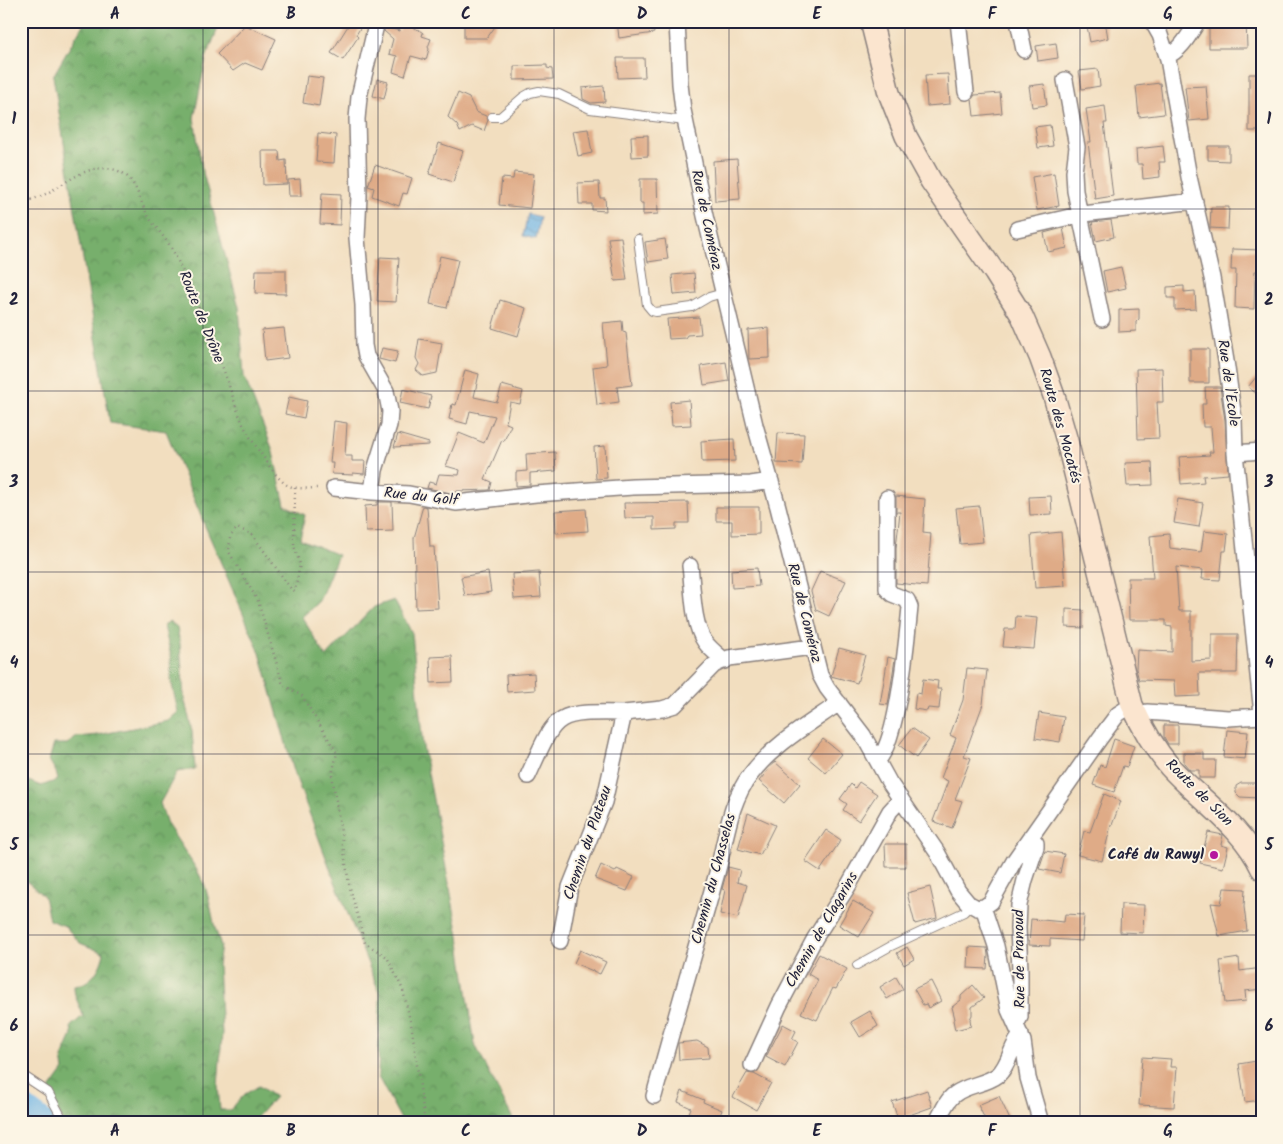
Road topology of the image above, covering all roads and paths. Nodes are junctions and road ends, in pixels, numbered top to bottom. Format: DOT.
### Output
graph roads {
  1 [pos="377,21"];
  2 [pos="676,21"];
  3 [pos="871,21"];
  4 [pos="958,21"];
  5 [pos="1018,21"];
  6 [pos="1152,21"];
  7 [pos="1198,21"];
  8 [pos="1024,50"];
  9 [pos="1167,56"];
  10 [pos="1066,80"];
  11 [pos="966,92"];
  12 [pos="492,117"];
  13 [pos="685,121"];
  14 [pos="21,201"];
  15 [pos="1195,201"];
  16 [pos="1079,215"];
  17 [pos="1018,229"];
  18 [pos="638,239"];
  19 [pos="723,293"];
  20 [pos="1102,319"];
  21 [pos="1262,451"];
  22 [pos="1235,453"];
  23 [pos="771,481"];
  24 [pos="296,488"];
  25 [pos="334,488"];
  26 [pos="372,492"];
  27 [pos="887,498"];
  28 [pos="690,566"];
  29 [pos="812,647"];
  30 [pos="725,661"];
  31 [pos="839,703"];
  32 [pos="1134,711"];
  33 [pos="624,713"];
  34 [pos="1262,715"];
  35 [pos="878,760"];
  36 [pos="528,776"];
  37 [pos="901,799"];
  38 [pos="1031,836"];
  39 [pos="1259,854"];
  40 [pos="977,906"];
  41 [pos="560,941"];
  42 [pos="857,965"];
  43 [pos="1019,1030"];
  44 [pos="752,1065"];
  45 [pos="21,1074"];
  46 [pos="654,1096"];
  47 [pos="59,1120"];
  48 [pos="425,1123"];
  49 [pos="936,1123"];
  50 [pos="1041,1123"];
  1 -- 26 [label="street, Rue du Golf"];
  2 -- 13 [label="street, Rue de Coméraz"];
  3 -- 32 [label="street, Route des Mocatés"];
  4 -- 11 [label="street"];
  5 -- 8 [label="street"];
  6 -- 9 [label="street, Rue de l'Ecole"];
  7 -- 9 [label="street"];
  9 -- 15 [label="street, Rue de l'Ecole"];
  10 -- 16 [label="street"];
  12 -- 13 [label="lane"];
  13 -- 19 [label="street, Rue de Coméraz"];
  14 -- 24 [label="path, Route de Drône"];
  15 -- 16 [label="street"];
  15 -- 22 [label="street, Rue de l'Ecole"];
  16 -- 17 [label="street"];
  16 -- 20 [label="street"];
  18 -- 19 [label="lane"];
  19 -- 23 [label="street, Rue de Coméraz"];
  21 -- 22 [label="street"];
  22 -- 34 [label="street, Rue de l'Ecole"];
  23 -- 26 [label="street, Rue du Golf"];
  23 -- 29 [label="street, Rue de Coméraz"];
  24 -- 25 [label="path"];
  24 -- 48 [label="path"];
  25 -- 26 [label="street"];
  27 -- 35 [label="street"];
  28 -- 30 [label="street"];
  29 -- 30 [label="street"];
  29 -- 31 [label="street, Rue de Coméraz"];
  30 -- 33 [label="street"];
  31 -- 35 [label="street, Rue de Coméraz"];
  31 -- 46 [label="street, Chemin du Chasselas"];
  32 -- 34 [label="street"];
  32 -- 38 [label="street"];
  32 -- 39 [label="street, Route de Sion"];
  33 -- 36 [label="street"];
  33 -- 41 [label="street, Chemin du Plateau"];
  35 -- 37 [label="street, Rue de Coméraz"];
  37 -- 40 [label="street, Rue de Coméraz"];
  37 -- 44 [label="street, Chemin de Clagarins"];
  38 -- 40 [label="street"];
  38 -- 43 [label="street, Rue de Pranoud"];
  40 -- 42 [label="lane"];
  40 -- 43 [label="street, Rue de Pranoud"];
  43 -- 49 [label="street"];
  43 -- 50 [label="street, Rue de Pranoud"];
  45 -- 47 [label="lane"];
}
